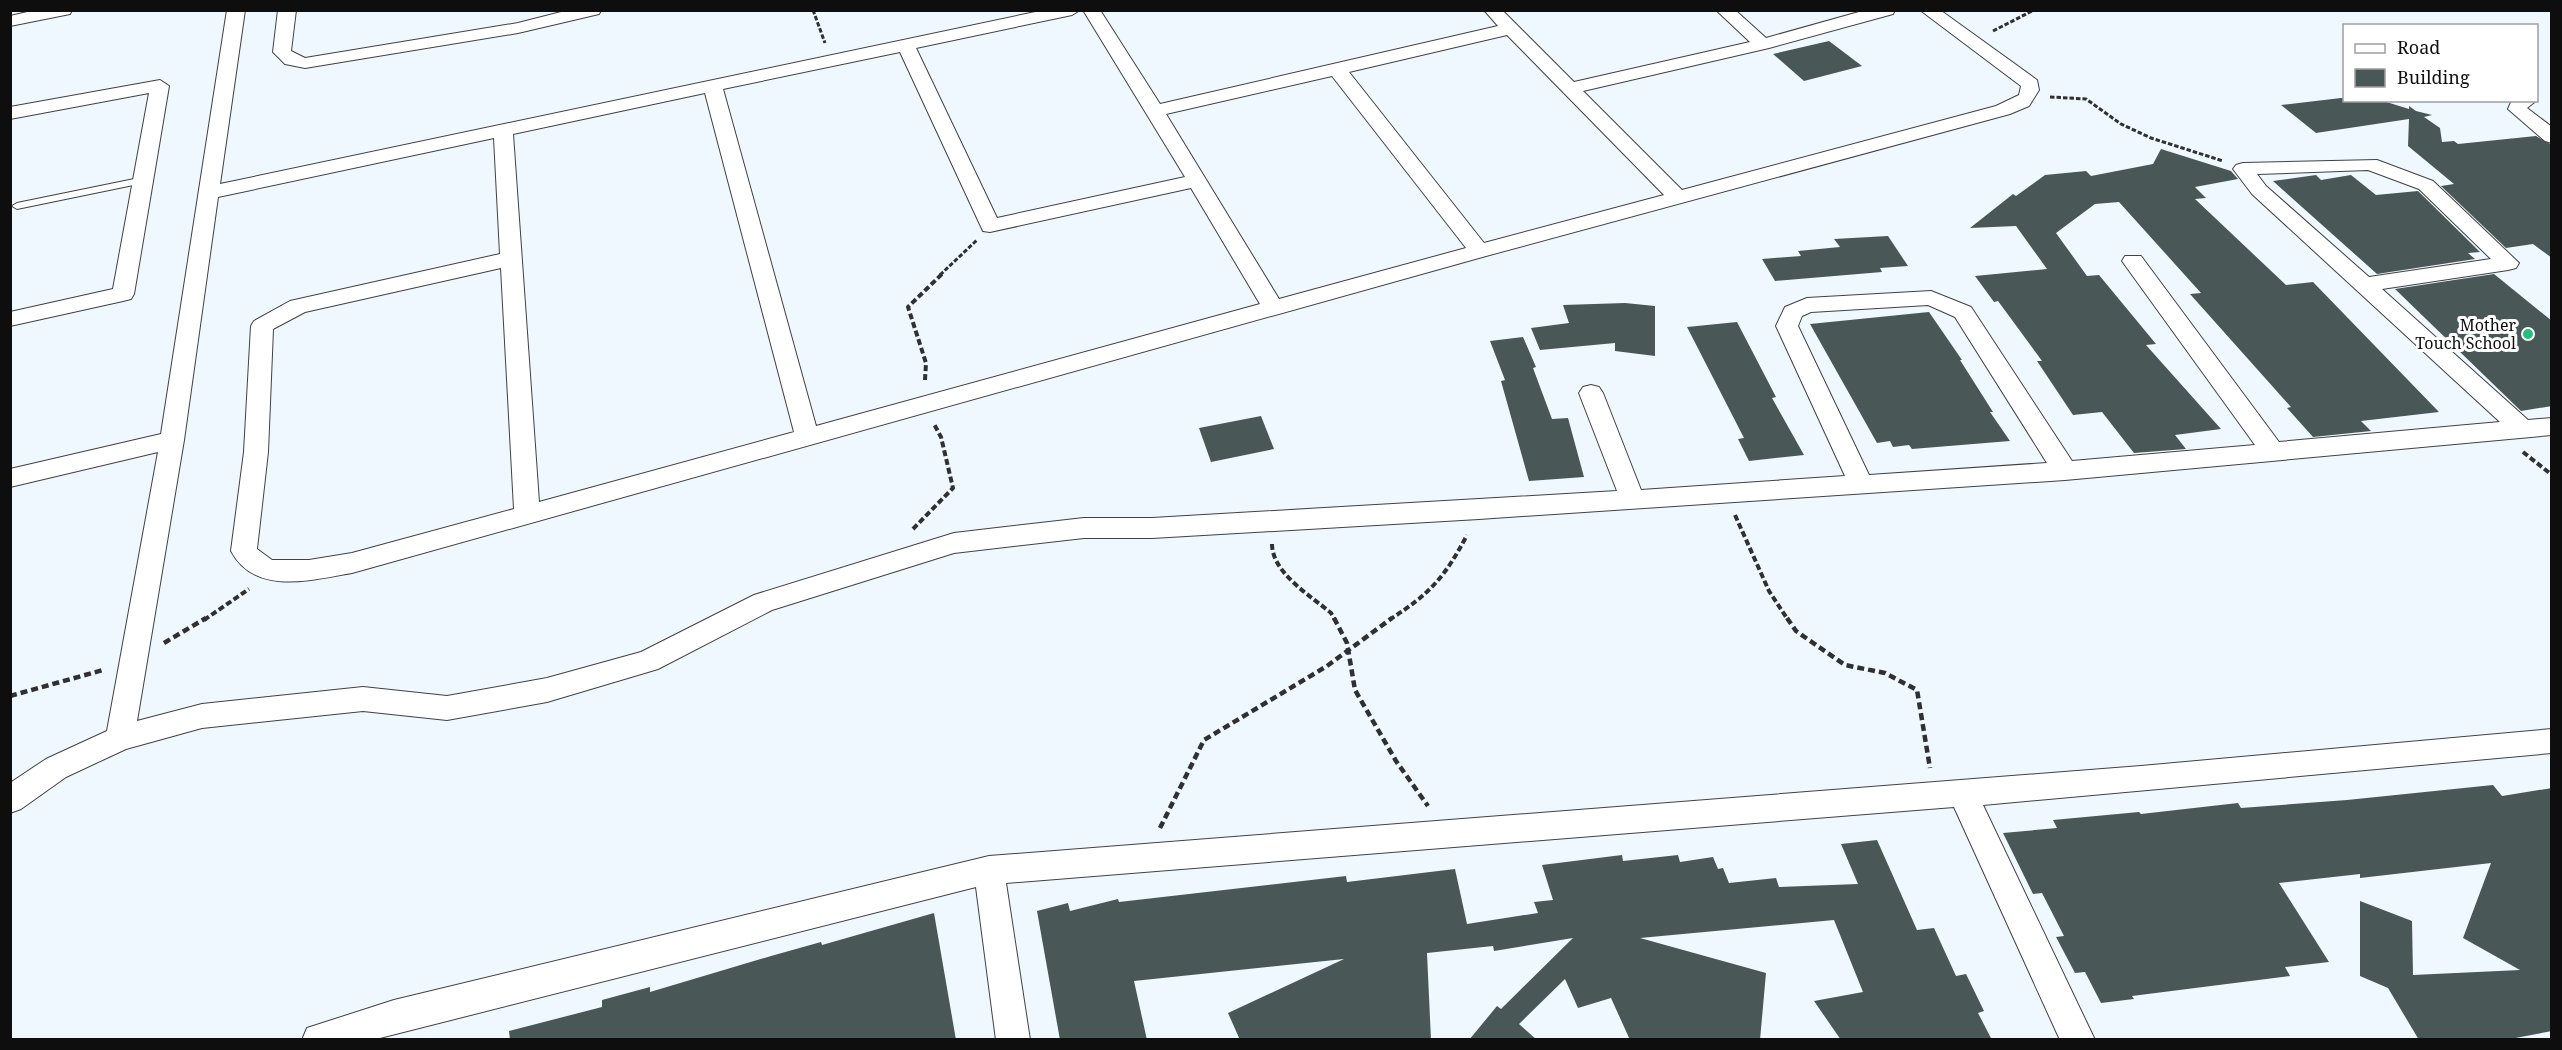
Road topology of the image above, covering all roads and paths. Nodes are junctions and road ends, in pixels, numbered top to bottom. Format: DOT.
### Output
graph roads {
  1 [pos="64,10"];
  2 [pos="236,10"];
  3 [pos="287,10"];
  4 [pos="593,10"];
  5 [pos="813,10"];
  6 [pos="1072,10"];
  7 [pos="1091,10"];
  8 [pos="1492,10"];
  9 [pos="1724,10"];
  10 [pos="1887,10"];
  11 [pos="1928,10"];
  12 [pos="2034,10"];
  13 [pos="19,16"];
  14 [pos="1510,29"];
  15 [pos="1971,42"];
  16 [pos="1763,44"];
  17 [pos="906,46"];
  18 [pos="833,63"];
  19 [pos="1336,68"];
  20 [pos="2030,84"];
  21 [pos="713,88"];
  22 [pos="1571,88"];
  23 [pos="2520,102"];
  24 [pos="1155,111"];
  25 [pos="10,112"];
  26 [pos="503,133"];
  27 [pos="2552,137"];
  28 [pos="2243,169"];
  29 [pos="144,180"];
  30 [pos="1196,181"];
  31 [pos="207,193"];
  32 [pos="1679,198"];
  33 [pos="17,206"];
  34 [pos="1479,251"];
  35 [pos="509,259"];
  36 [pos="2133,261"];
  37 [pos="2364,285"];
  38 [pos="1273,308"];
  39 [pos="10,319"];
  40 [pos="1590,393"];
  41 [pos="2552,426"];
  42 [pos="2524,430"];
  43 [pos="807,437"];
  44 [pos="172,440"];
  45 [pos="2274,453"];
  46 [pos="2065,471"];
  47 [pos="10,478"];
  48 [pos="1861,484"];
  49 [pos="1727,495"];
  50 [pos="1633,501"];
  51 [pos="1479,510"];
  52 [pos="527,513"];
  53 [pos="1269,522"];
  54 [pos="270,571"];
  55 [pos="1348,651"];
  56 [pos="134,661"];
  57 [pos="10,696"];
  58 [pos="120,738"];
  59 [pos="2552,741"];
  60 [pos="1948,794"];
  61 [pos="10,800"];
  62 [pos="1447,833"];
  63 [pos="1147,857"];
  64 [pos="990,870"];
  65 [pos="319,1040"];
  66 [pos="1012,1040"];
  67 [pos="2078,1040"];
  1 -- 13 [label="street"];
  2 -- 31 [label="street"];
  3 -- 4 [label="street"];
  5 -- 18 [label="path"];
  6 -- 17 [label="street"];
  7 -- 24 [label="street"];
  8 -- 14 [label="street"];
  9 -- 16 [label="street"];
  10 -- 16 [label="street"];
  11 -- 15 [label="street"];
  12 -- 15 [label="path"];
  14 -- 19 [label="street"];
  14 -- 22 [label="street"];
  15 -- 20 [label="street"];
  16 -- 22 [label="street"];
  17 -- 18 [label="street"];
  17 -- 30 [label="street"];
  18 -- 21 [label="street"];
  19 -- 24 [label="street"];
  19 -- 34 [label="street"];
  20 -- 28 [label="path"];
  20 -- 32 [label="street"];
  21 -- 26 [label="street"];
  21 -- 43 [label="street"];
  22 -- 32 [label="street"];
  23 -- 27 [label="street"];
  24 -- 30 [label="street"];
  25 -- 29 [label="street"];
  26 -- 31 [label="street"];
  26 -- 35 [label="street"];
  28 -- 37 [label="street"];
  28 -- 37 [label="street"];
  29 -- 33 [label="lane"];
  29 -- 39 [label="street"];
  30 -- 38 [label="street"];
  31 -- 44 [label="street"];
  32 -- 34 [label="street"];
  34 -- 38 [label="street"];
  35 -- 52 [label="street"];
  35 -- 54 [label="street"];
  36 -- 45 [label="street"];
  37 -- 42 [label="street"];
  38 -- 43 [label="street"];
  40 -- 50 [label="street"];
  41 -- 42 [label="street"];
  42 -- 45 [label="street"];
  43 -- 52 [label="street"];
  44 -- 47 [label="street"];
  44 -- 56 [label="street"];
  45 -- 46 [label="street"];
  46 -- 48 [label="street"];
  46 -- 48 [label="street"];
  48 -- 49 [label="street"];
  49 -- 50 [label="street"];
  49 -- 60 [label="path"];
  50 -- 51 [label="street"];
  51 -- 53 [label="street"];
  51 -- 55 [label="path"];
  52 -- 54 [label="street"];
  53 -- 55 [label="path"];
  53 -- 58 [label="street"];
  54 -- 56 [label="path"];
  55 -- 62 [label="path"];
  55 -- 63 [label="path"];
  56 -- 57 [label="path"];
  56 -- 58 [label="street"];
  58 -- 61 [label="street"];
  59 -- 60 [label="street"];
  60 -- 62 [label="street"];
  60 -- 67 [label="street"];
  62 -- 63 [label="street"];
  63 -- 64 [label="street"];
  64 -- 65 [label="street"];
  64 -- 66 [label="street"];
}
